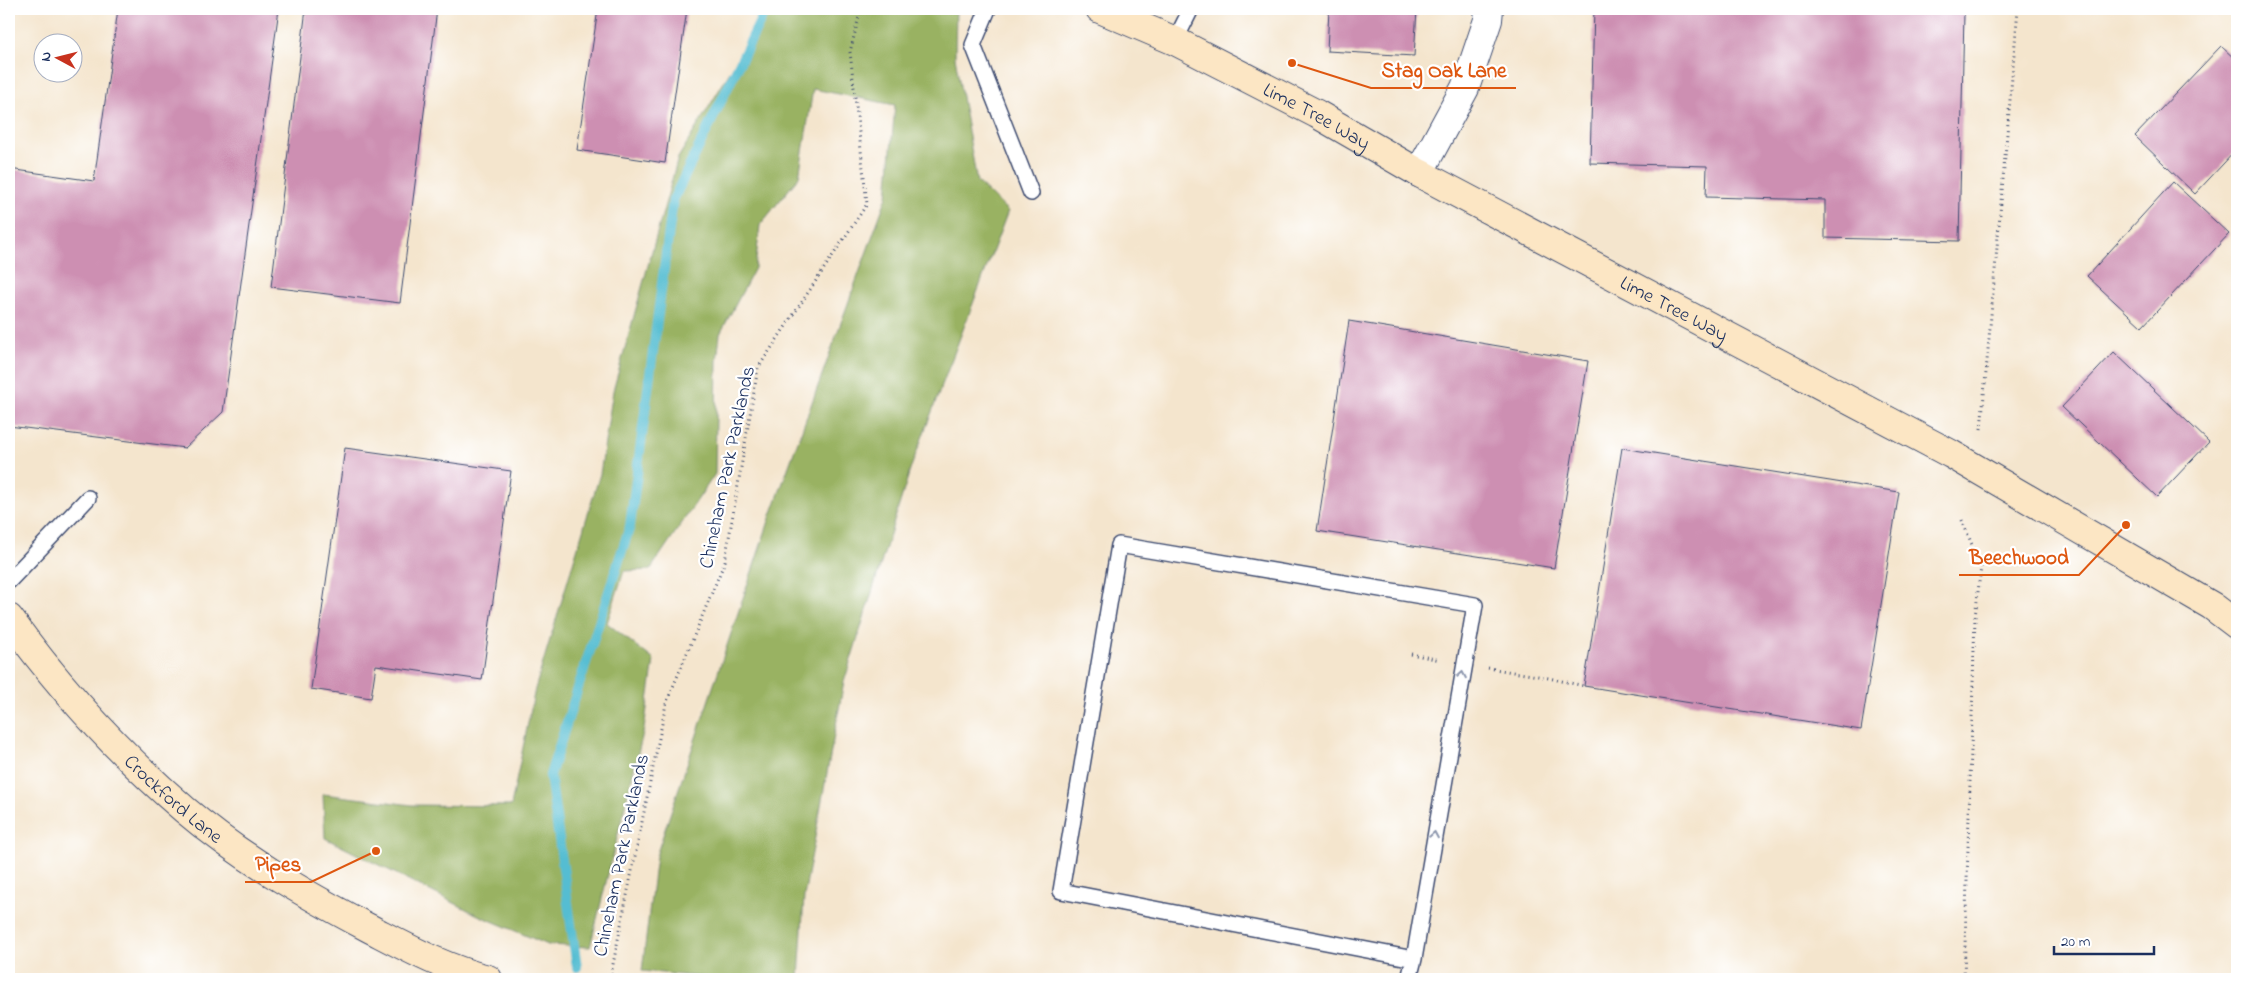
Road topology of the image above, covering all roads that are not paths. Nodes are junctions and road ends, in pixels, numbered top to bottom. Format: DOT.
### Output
graph roads {
  1 [pos="988,9"];
  2 [pos="1100,9"];
  3 [pos="1191,9"];
  4 [pos="1489,9"];
  5 [pos="1174,42"];
  6 [pos="1419,173"];
  7 [pos="1031,193"];
  8 [pos="88,498"];
  9 [pos="9,581"];
  10 [pos="9,618"];
  11 [pos="2237,625"];
  12 [pos="1414,959"];
  13 [pos="488,979"];
  14 [pos="1409,979"];
  1 -- 7 [label="lane"];
  2 -- 5 [label="street, Lime Tree Way"];
  3 -- 5 [label="lane"];
  4 -- 6 [label="street"];
  5 -- 6 [label="street, Lime Tree Way"];
  6 -- 11 [label="street, Lime Tree Way"];
  8 -- 9 [label="lane"];
  10 -- 13 [label="street, Crockford Lane"];
  12 -- 12 [label="lane, one-way"];
  12 -- 14 [label="lane"];
}
